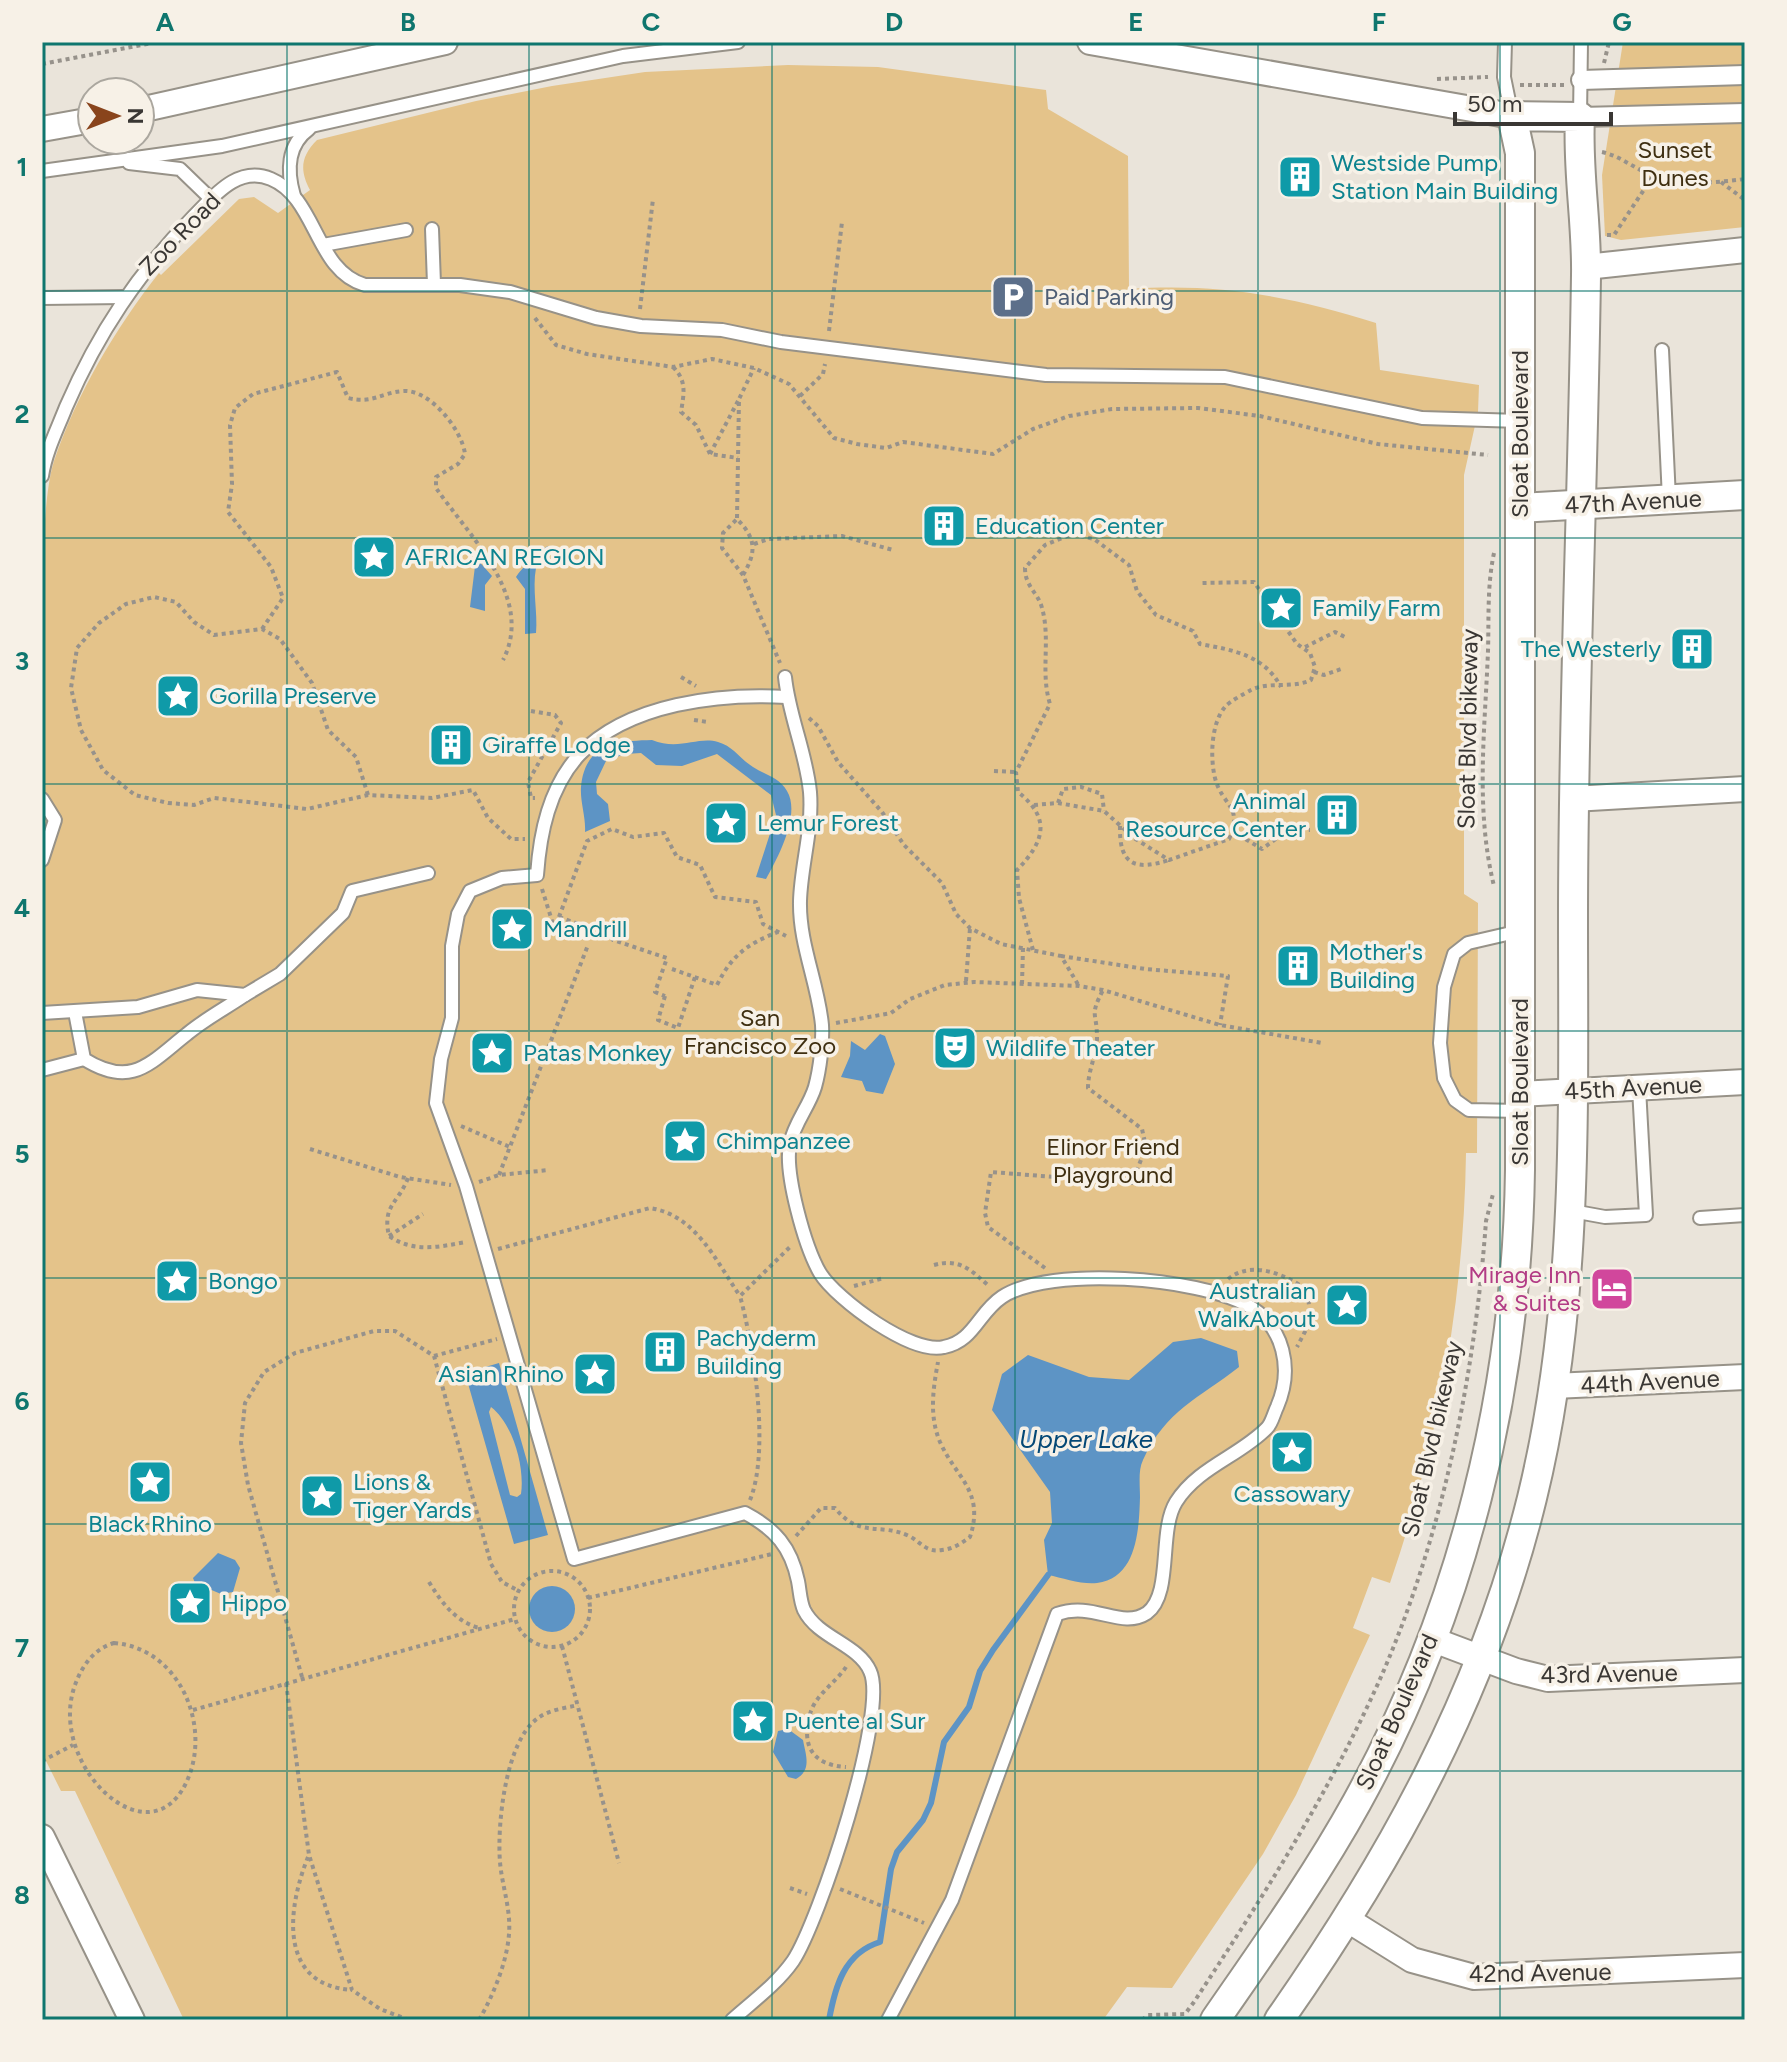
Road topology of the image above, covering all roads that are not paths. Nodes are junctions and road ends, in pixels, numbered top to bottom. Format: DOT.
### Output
graph roads {
  1 [pos="445,42"];
  2 [pos="738,42"];
  3 [pos="1090,42"];
  4 [pos="1505,42"];
  5 [pos="1581,42"];
  6 [pos="1745,75"];
  7 [pos="1581,80"];
  8 [pos="156,106"];
  9 [pos="1745,113"];
  10 [pos="1512,116"];
  11 [pos="1580,117"];
  12 [pos="76,123"];
  13 [pos="322,124"];
  14 [pos="42,129"];
  15 [pos="106,162"];
  16 [pos="42,171"];
  17 [pos="211,199"];
  18 [pos="294,199"];
  19 [pos="432,229"];
  20 [pos="406,230"];
  21 [pos="323,245"];
  22 [pos="1745,250"];
  23 [pos="1586,267"];
  24 [pos="434,284"];
  25 [pos="124,297"];
  26 [pos="42,298"];
  27 [pos="1662,350"];
  28 [pos="1520,421"];
  29 [pos="42,476"];
  30 [pos="1745,495"];
  31 [pos="1669,499"];
  32 [pos="1581,505"];
  33 [pos="1520,508"];
  34 [pos="785,677"];
  35 [pos="787,697"];
  36 [pos="1745,789"];
  37 [pos="42,799"];
  38 [pos="1573,799"];
  39 [pos="42,860"];
  40 [pos="428,873"];
  41 [pos="1520,931"];
  42 [pos="245,995"];
  43 [pos="75,1012"];
  44 [pos="42,1013"];
  45 [pos="84,1059"];
  46 [pos="42,1070"];
  47 [pos="1745,1082"];
  48 [pos="1639,1088"];
  49 [pos="1573,1092"];
  50 [pos="1521,1103"];
  51 [pos="1572,1211"];
  52 [pos="1745,1215"];
  53 [pos="1700,1218"];
  54 [pos="1745,1377"];
  55 [pos="1554,1386"];
  56 [pos="1431,1639"];
  57 [pos="1481,1658"];
  58 [pos="1745,1670"];
  59 [pos="42,1837"];
  60 [pos="1348,1920"];
  61 [pos="1745,1965"];
  62 [pos="132,2020"];
  63 [pos="732,2020"];
  64 [pos="888,2020"];
  65 [pos="1215,2020"];
  66 [pos="1279,2020"];
  1 -- 8 [label="street"];
  2 -- 13 [label="lane"];
  3 -- 10 [label="street"];
  4 -- 10 [label="lane, Sloat Boulevard"];
  5 -- 7 [label="lane"];
  6 -- 7 [label="street"];
  7 -- 11 [label="lane"];
  9 -- 11 [label="street"];
  10 -- 11 [label="street"];
  10 -- 28 [label="street, Sloat Boulevard"];
  11 -- 23 [label="street"];
  12 -- 14 [label="street"];
  13 -- 15 [label="lane"];
  13 -- 18 [label="lane"];
  15 -- 16 [label="lane"];
  15 -- 17 [label="lane"];
  17 -- 18 [label="lane, Zoo Road"];
  17 -- 25 [label="lane, Zoo Road"];
  18 -- 21 [label="lane, Zoo Road"];
  19 -- 24 [label="lane"];
  20 -- 21 [label="lane"];
  21 -- 24 [label="lane, Zoo Road"];
  22 -- 23 [label="street"];
  23 -- 32 [label="street"];
  24 -- 28 [label="lane, Zoo Road"];
  25 -- 26 [label="lane"];
  25 -- 29 [label="lane, Zoo Road"];
  27 -- 31 [label="lane"];
  28 -- 33 [label="street, Sloat Boulevard"];
  30 -- 31 [label="street, 47th Avenue"];
  31 -- 32 [label="street, 47th Avenue"];
  32 -- 33 [label="street, 47th Avenue"];
  32 -- 38 [label="street"];
  33 -- 41 [label="street, Sloat Boulevard"];
  34 -- 35 [label="lane"];
  35 -- 63 [label="lane"];
  35 -- 64 [label="lane"];
  36 -- 38 [label="street"];
  37 -- 39 [label="lane"];
  38 -- 49 [label="street"];
  40 -- 42 [label="lane"];
  41 -- 50 [label="street, Sloat Boulevard"];
  41 -- 50 [label="lane"];
  42 -- 43 [label="lane"];
  42 -- 45 [label="lane"];
  43 -- 44 [label="lane"];
  43 -- 45 [label="lane"];
  45 -- 46 [label="lane"];
  47 -- 48 [label="street, 45th Avenue"];
  48 -- 49 [label="street, 45th Avenue"];
  48 -- 51 [label="lane"];
  49 -- 50 [label="street, 45th Avenue"];
  49 -- 51 [label="street"];
  50 -- 56 [label="street, Sloat Boulevard"];
  51 -- 55 [label="street"];
  52 -- 53 [label="lane"];
  54 -- 55 [label="street, 44th Avenue"];
  55 -- 57 [label="street"];
  56 -- 57 [label="street, 43rd Avenue"];
  56 -- 65 [label="street, Sloat Boulevard"];
  57 -- 58 [label="street, 43rd Avenue"];
  57 -- 60 [label="street"];
  59 -- 62 [label="street"];
  60 -- 61 [label="street, 42nd Avenue"];
  60 -- 66 [label="street"];
}
